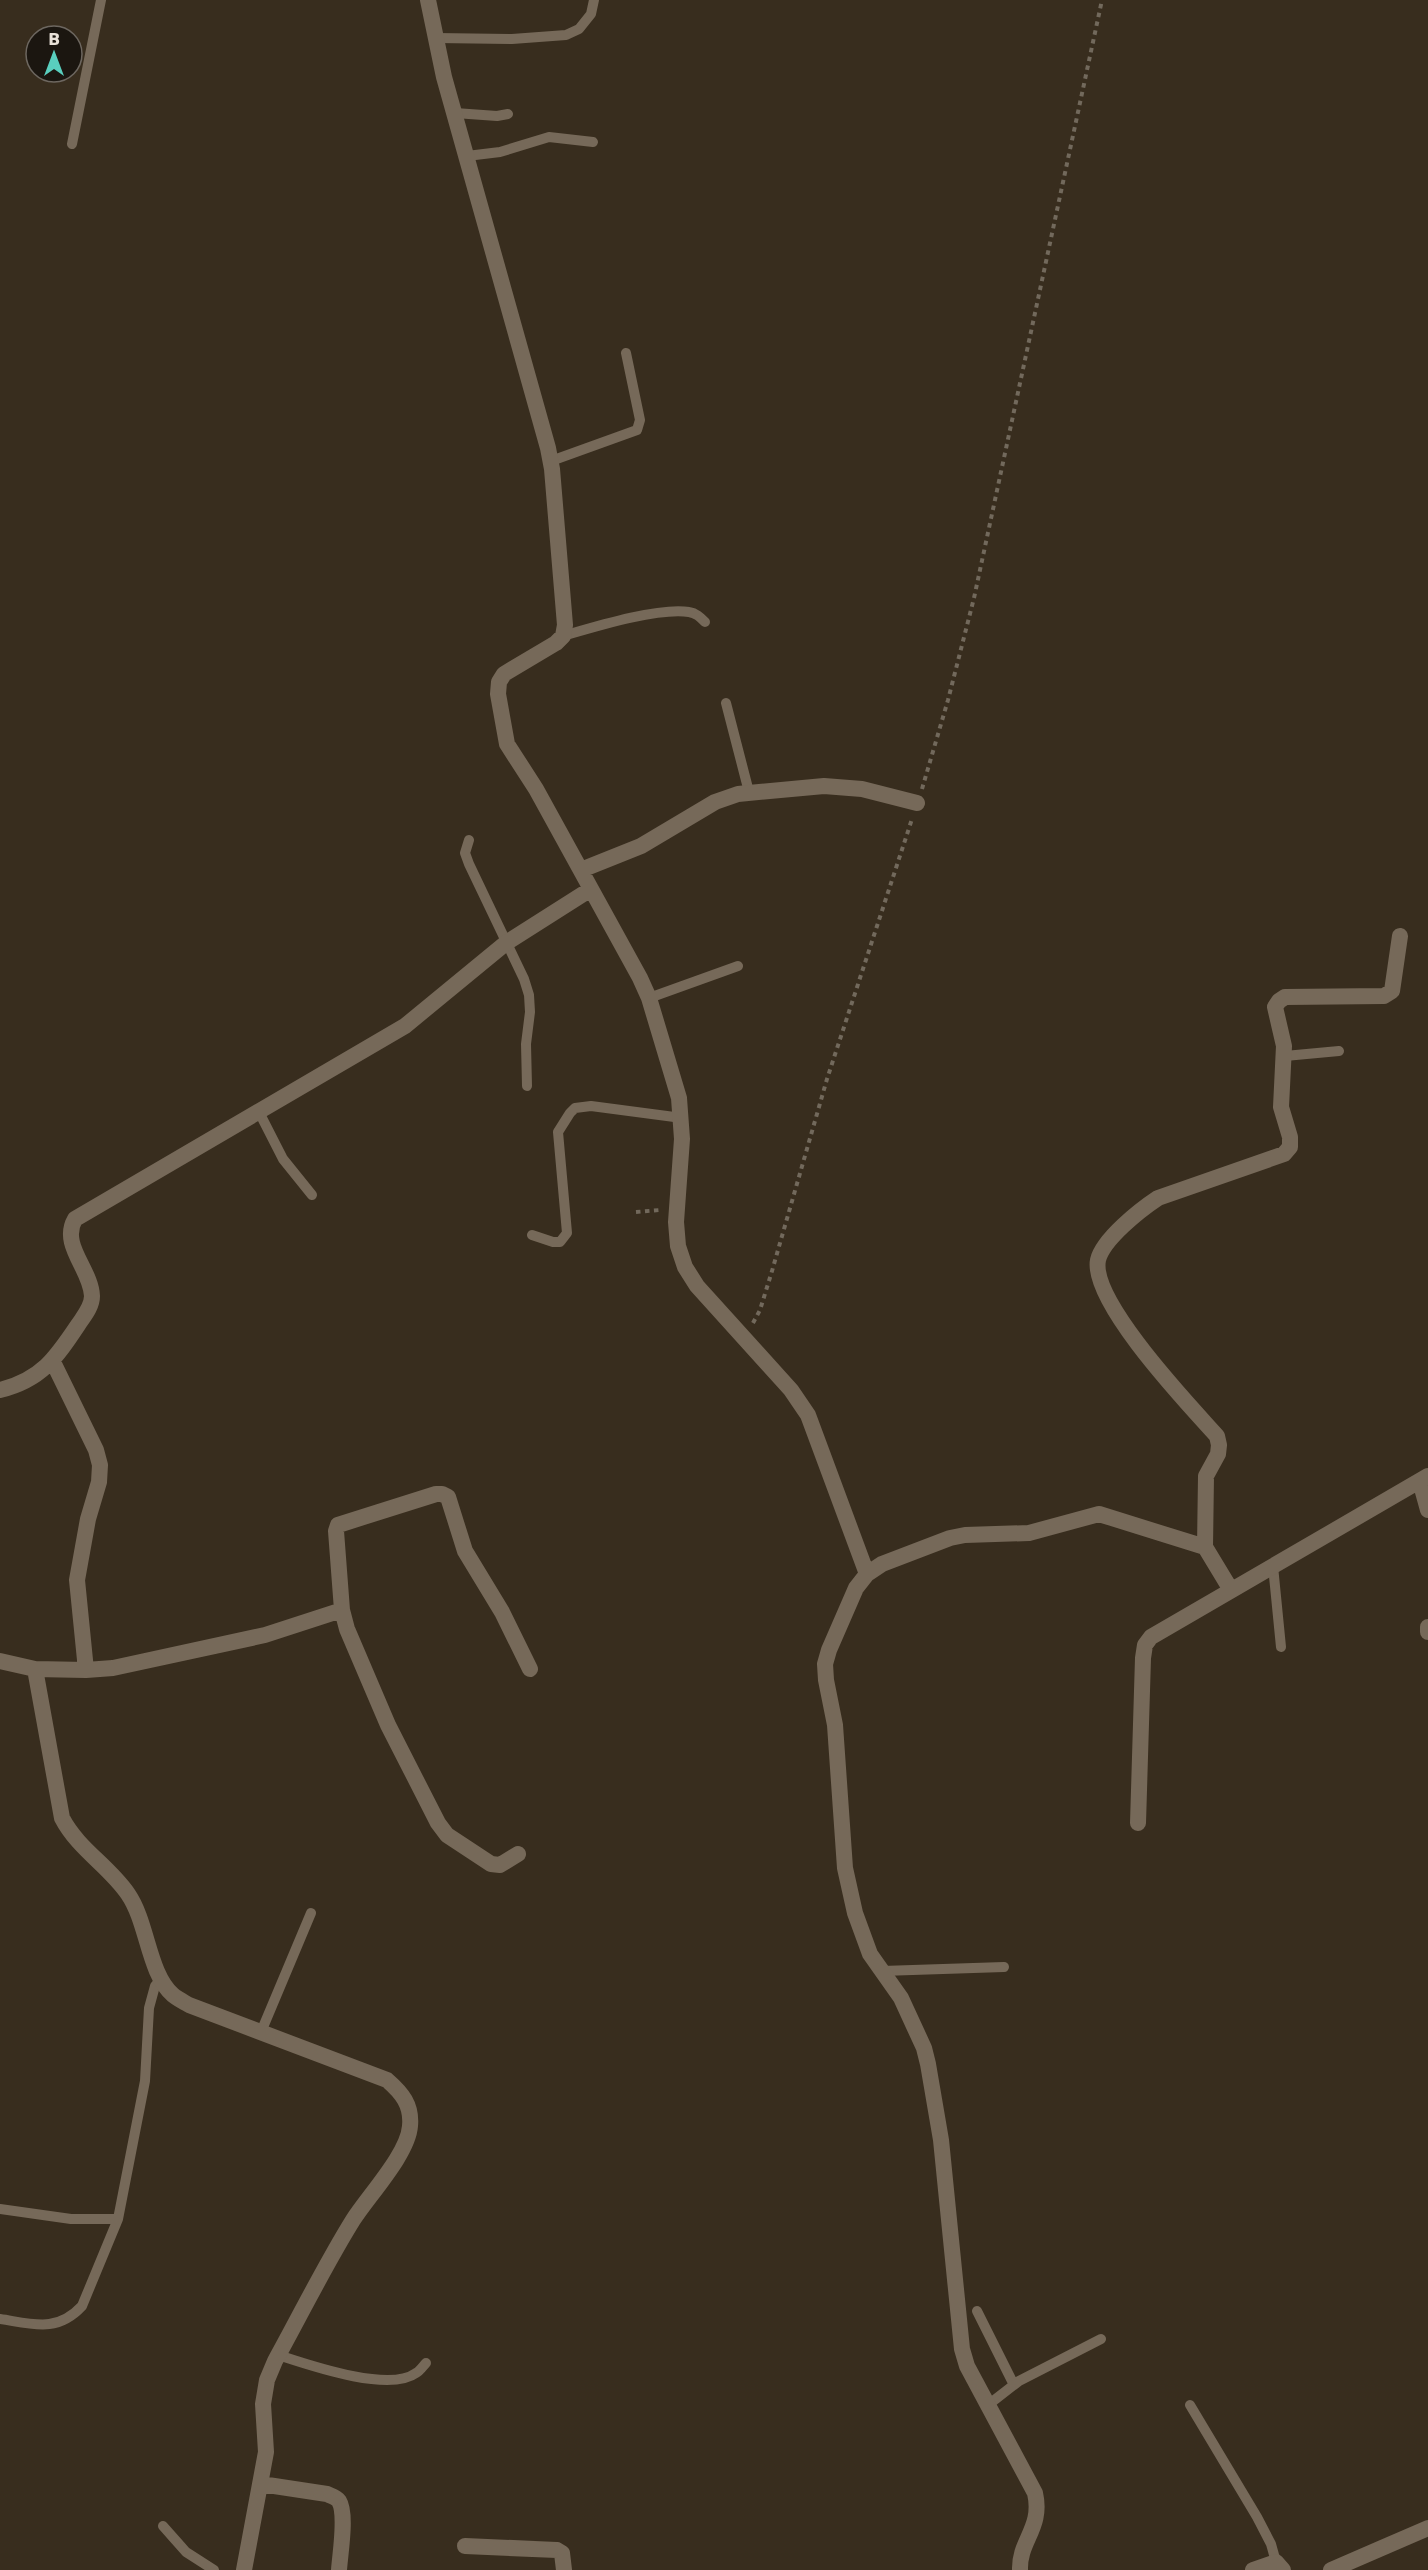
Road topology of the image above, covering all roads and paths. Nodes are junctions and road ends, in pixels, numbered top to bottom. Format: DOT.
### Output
graph roads {
  1 [pos="101,0"];
  2 [pos="428,0"];
  3 [pos="594,0"];
  4 [pos="1102,0"];
  5 [pos="436,39"];
  6 [pos="455,113"];
  7 [pos="508,114"];
  8 [pos="593,142"];
  9 [pos="72,144"];
  10 [pos="467,156"];
  11 [pos="626,353"];
  12 [pos="550,461"];
  13 [pos="705,622"];
  14 [pos="563,636"];
  15 [pos="726,703"];
  16 [pos="749,792"];
  17 [pos="917,804"];
  18 [pos="469,840"];
  19 [pos="581,870"];
  20 [pos="591,889"];
  21 [pos="1400,936"];
  22 [pos="506,943"];
  23 [pos="738,966"];
  24 [pos="649,998"];
  25 [pos="1339,1051"];
  26 [pos="1284,1056"];
  27 [pos="527,1086"];
  28 [pos="259,1112"];
  29 [pos="682,1118"];
  30 [pos="312,1196"];
  31 [pos="532,1235"];
  32 [pos="738,1332"];
  33 [pos="53,1362"];
  34 [pos="0,1390"];
  35 [pos="1424,1479"];
  36 [pos="1428,1510"];
  37 [pos="1205,1546"];
  38 [pos="1273,1566"];
  39 [pos="867,1574"];
  40 [pos="1231,1590"];
  41 [pos="342,1610"];
  42 [pos="1428,1627"];
  43 [pos="1428,1632"];
  44 [pos="1281,1647"];
  45 [pos="0,1661"];
  46 [pos="35,1669"];
  47 [pos="86,1670"];
  48 [pos="530,1670"];
  49 [pos="1138,1823"];
  50 [pos="519,1854"];
  51 [pos="311,1913"];
  52 [pos="1004,1967"];
  53 [pos="882,1971"];
  54 [pos="161,1979"];
  55 [pos="261,2032"];
  56 [pos="0,2208"];
  57 [pos="118,2219"];
  58 [pos="977,2311"];
  59 [pos="0,2319"];
  60 [pos="1101,2339"];
  61 [pos="278,2355"];
  62 [pos="426,2363"];
  63 [pos="1014,2385"];
  64 [pos="988,2405"];
  65 [pos="1190,2405"];
  66 [pos="261,2484"];
  67 [pos="163,2526"];
  68 [pos="1428,2528"];
  69 [pos="465,2546"];
  70 [pos="1280,2566"];
  71 [pos="214,2570"];
  72 [pos="244,2570"];
  73 [pos="339,2570"];
  74 [pos="564,2570"];
  75 [pos="1020,2570"];
  76 [pos="1253,2570"];
  77 [pos="1331,2570"];
  1 -- 9 [label="lane"];
  2 -- 5 [label="street"];
  3 -- 5 [label="lane"];
  4 -- 17 [label="path"];
  5 -- 6 [label="street"];
  6 -- 7 [label="lane"];
  6 -- 10 [label="street"];
  8 -- 10 [label="lane"];
  10 -- 12 [label="street"];
  11 -- 12 [label="lane"];
  12 -- 14 [label="street"];
  13 -- 14 [label="lane"];
  14 -- 19 [label="street"];
  15 -- 16 [label="lane"];
  16 -- 17 [label="street"];
  16 -- 19 [label="street"];
  17 -- 32 [label="path"];
  18 -- 22 [label="lane"];
  19 -- 20 [label="street"];
  20 -- 22 [label="street"];
  20 -- 24 [label="street"];
  21 -- 26 [label="street"];
  22 -- 27 [label="lane"];
  22 -- 28 [label="street"];
  23 -- 24 [label="lane"];
  24 -- 29 [label="street"];
  25 -- 26 [label="lane"];
  26 -- 37 [label="street"];
  28 -- 30 [label="lane"];
  28 -- 33 [label="street"];
  29 -- 31 [label="lane"];
  29 -- 32 [label="street"];
  32 -- 39 [label="street"];
  33 -- 34 [label="street"];
  33 -- 47 [label="street"];
  35 -- 36 [label="street"];
  35 -- 38 [label="street"];
  37 -- 39 [label="street"];
  37 -- 40 [label="street"];
  38 -- 40 [label="street"];
  38 -- 44 [label="lane"];
  39 -- 53 [label="street"];
  40 -- 49 [label="street"];
  41 -- 47 [label="street"];
  41 -- 48 [label="street"];
  41 -- 50 [label="street"];
  42 -- 43 [label="street"];
  45 -- 46 [label="street"];
  46 -- 47 [label="street"];
  46 -- 54 [label="street"];
  51 -- 55 [label="lane"];
  52 -- 53 [label="lane"];
  53 -- 64 [label="street"];
  54 -- 55 [label="street"];
  54 -- 57 [label="lane"];
  55 -- 61 [label="street"];
  56 -- 57 [label="lane"];
  57 -- 59 [label="lane"];
  58 -- 63 [label="lane"];
  60 -- 63 [label="lane"];
  61 -- 62 [label="lane"];
  61 -- 66 [label="street"];
  63 -- 64 [label="lane"];
  64 -- 75 [label="street"];
  65 -- 70 [label="lane"];
  66 -- 72 [label="street"];
  66 -- 73 [label="street"];
  67 -- 71 [label="lane"];
  68 -- 77 [label="street"];
  69 -- 74 [label="street"];
  70 -- 76 [label="street"];
}
